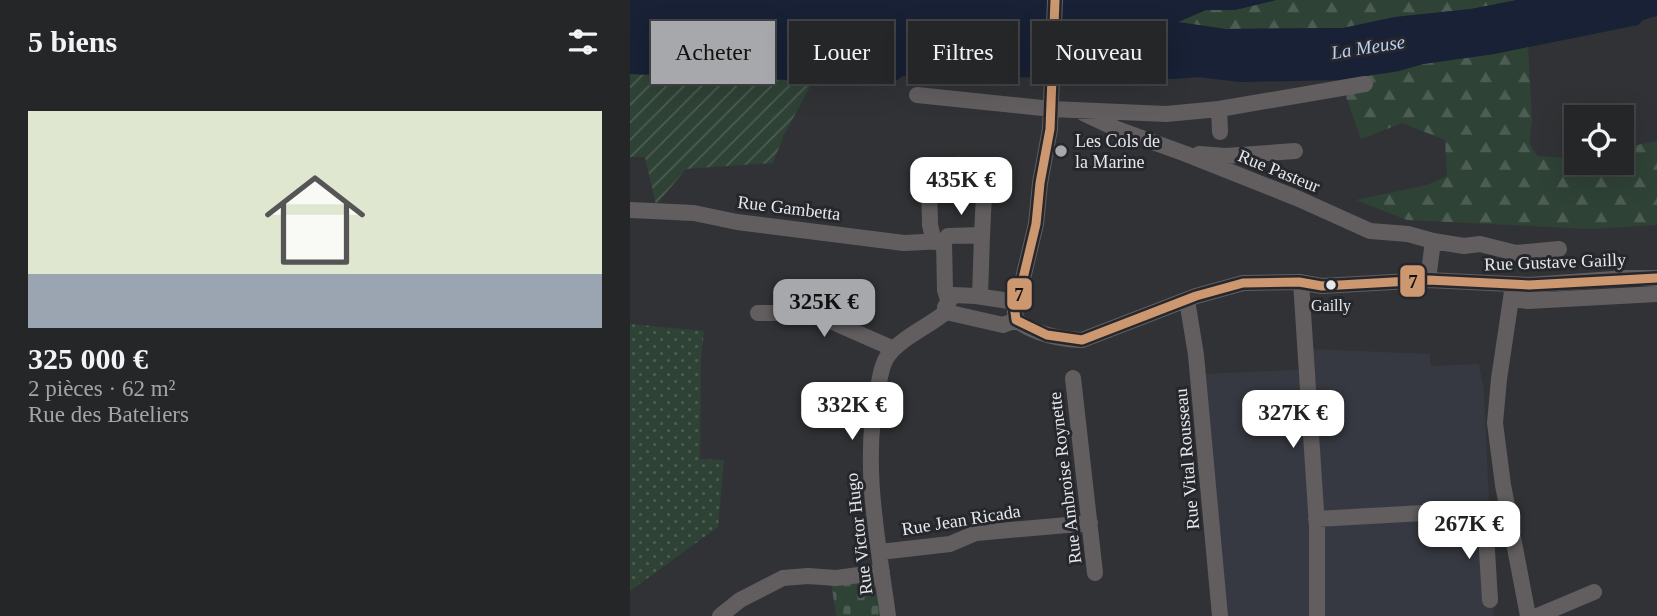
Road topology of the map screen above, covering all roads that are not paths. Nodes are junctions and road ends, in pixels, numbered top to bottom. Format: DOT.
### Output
graph roads {
  1 [pos="1055,0"];
  2 [pos="1365,84"];
  3 [pos="917,94"];
  4 [pos="1052,103"];
  5 [pos="1219,109"];
  6 [pos="1077,110"];
  7 [pos="1220,132"];
  8 [pos="1295,151"];
  9 [pos="1186,154"];
  10 [pos="630,210"];
  11 [pos="982,235"];
  12 [pos="1433,241"];
  13 [pos="939,242"];
  14 [pos="1559,249"];
  15 [pos="1657,278"];
  16 [pos="1428,280"];
  17 [pos="1301,282"];
  18 [pos="1512,292"];
  19 [pos="1657,294"];
  20 [pos="981,296"];
  21 [pos="1187,300"];
  22 [pos="947,306"];
  23 [pos="1015,312"];
  24 [pos="758,313"];
  25 [pos="894,349"];
  26 [pos="1073,379"];
  27 [pos="1316,519"];
  28 [pos="1090,523"];
  29 [pos="880,552"];
  30 [pos="882,572"];
  31 [pos="1095,573"];
  32 [pos="1594,592"];
  33 [pos="1490,600"];
  34 [pos="720,616"];
  35 [pos="888,616"];
  36 [pos="1220,616"];
  37 [pos="1317,616"];
  38 [pos="1528,616"];
  39 [pos="1537,616"];
  1 -- 4 [label="street"];
  2 -- 5 [label="street"];
  3 -- 4 [label="street"];
  4 -- 6 [label="street"];
  4 -- 23 [label="street"];
  5 -- 6 [label="street"];
  5 -- 7 [label="street"];
  6 -- 9 [label="street, Rue Pasteur"];
  8 -- 9 [label="street"];
  9 -- 12 [label="street, Rue Pasteur"];
  10 -- 13 [label="street, Rue Gambetta"];
  11 -- 13 [label="street, Rue Gambetta"];
  11 -- 13 [label="street"];
  11 -- 20 [label="street"];
  12 -- 14 [label="street, Rue Pasteur"];
  12 -- 16 [label="street"];
  13 -- 22 [label="street"];
  15 -- 18 [label="street, Rue Gustave Gailly"];
  16 -- 17 [label="street, Rue Gustave Gailly"];
  16 -- 18 [label="street, Rue Gustave Gailly"];
  17 -- 21 [label="street, Rue Gustave Gailly"];
  17 -- 27 [label="street"];
  18 -- 19 [label="street, Rue Gustave Gailly"];
  18 -- 38 [label="street"];
  20 -- 22 [label="street"];
  20 -- 23 [label="street"];
  21 -- 23 [label="street, Rue Gustave Gailly"];
  21 -- 36 [label="street, Rue Vital Rousseau"];
  22 -- 23 [label="street"];
  22 -- 25 [label="street, Rue Victor Hugo"];
  24 -- 25 [label="street"];
  25 -- 29 [label="street, Rue Victor Hugo"];
  26 -- 28 [label="street, Rue Ambroise Roynette"];
  27 -- 33 [label="street"];
  27 -- 37 [label="street"];
  28 -- 29 [label="street, Rue Jean Ricada"];
  28 -- 31 [label="street, Rue Ambroise Roynette"];
  29 -- 30 [label="street, Rue Victor Hugo"];
  30 -- 34 [label="street"];
  30 -- 35 [label="street, Rue Victor Hugo"];
  32 -- 39 [label="street"];
}
